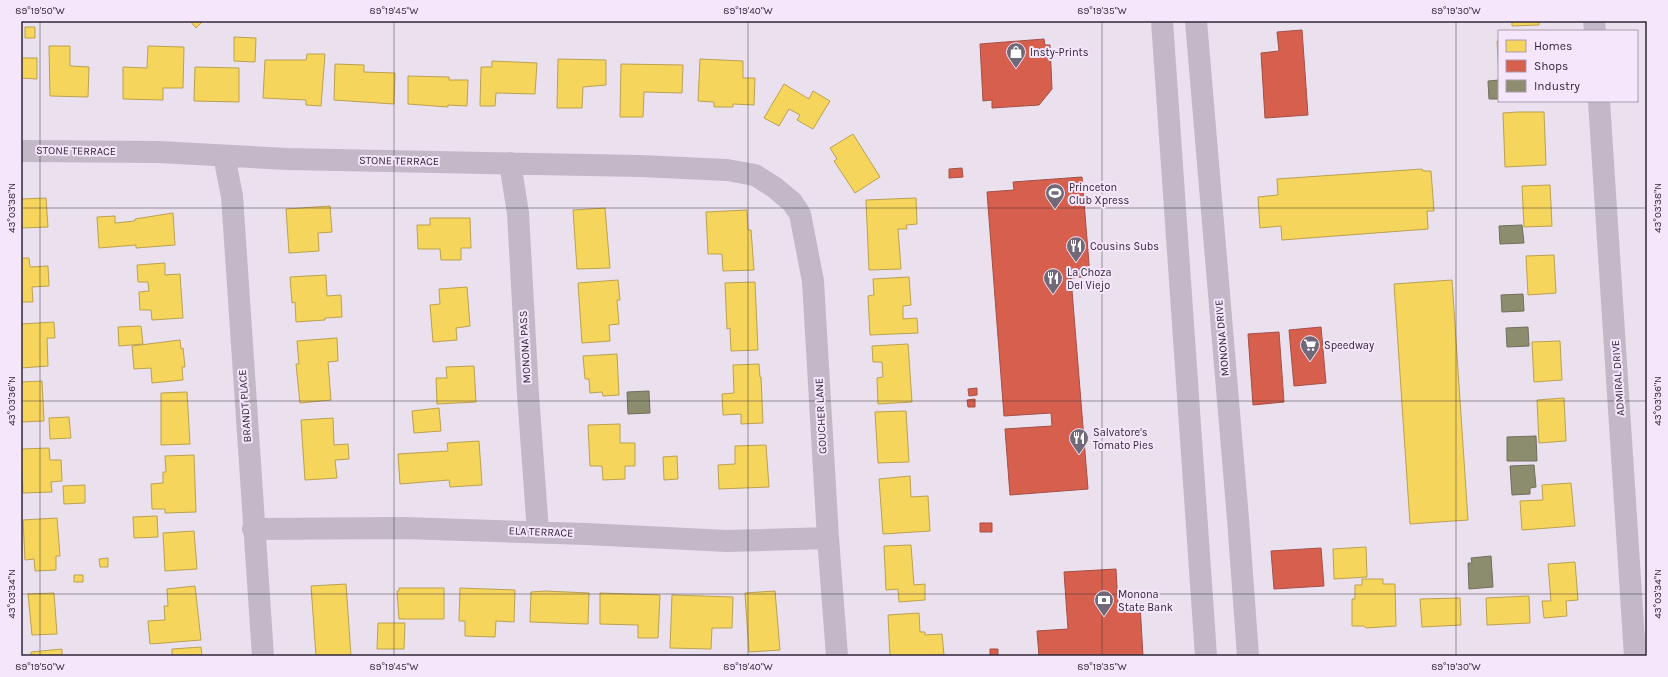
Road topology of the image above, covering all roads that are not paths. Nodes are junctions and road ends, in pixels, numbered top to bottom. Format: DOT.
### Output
graph roads {
  1 [pos="1162,21"];
  2 [pos="1196,21"];
  3 [pos="1599,102"];
  4 [pos="21,151"];
  5 [pos="224,156"];
  6 [pos="510,163"];
  7 [pos="774,187"];
  8 [pos="254,530"];
  9 [pos="538,532"];
  10 [pos="828,538"];
  11 [pos="263,656"];
  12 [pos="837,656"];
  13 [pos="1206,656"];
  14 [pos="1248,656"];
  15 [pos="1634,656"];
  1 -- 13 [label="street"];
  2 -- 14 [label="street, MONONA DRIVE"];
  3 -- 15 [label="street, ADMIRAL DRIVE"];
  4 -- 5 [label="street, STONE TERRACE"];
  5 -- 6 [label="street, STONE TERRACE"];
  5 -- 8 [label="street, BRANDT PLACE"];
  6 -- 7 [label="street, STONE TERRACE"];
  6 -- 9 [label="street, MONONA PASS"];
  7 -- 10 [label="street, GOUCHER LANE"];
  8 -- 9 [label="street, ELA TERRACE"];
  8 -- 11 [label="street, BRANDT PLACE"];
  9 -- 10 [label="street, ELA TERRACE"];
  10 -- 12 [label="street, GOUCHER LANE"];
}
